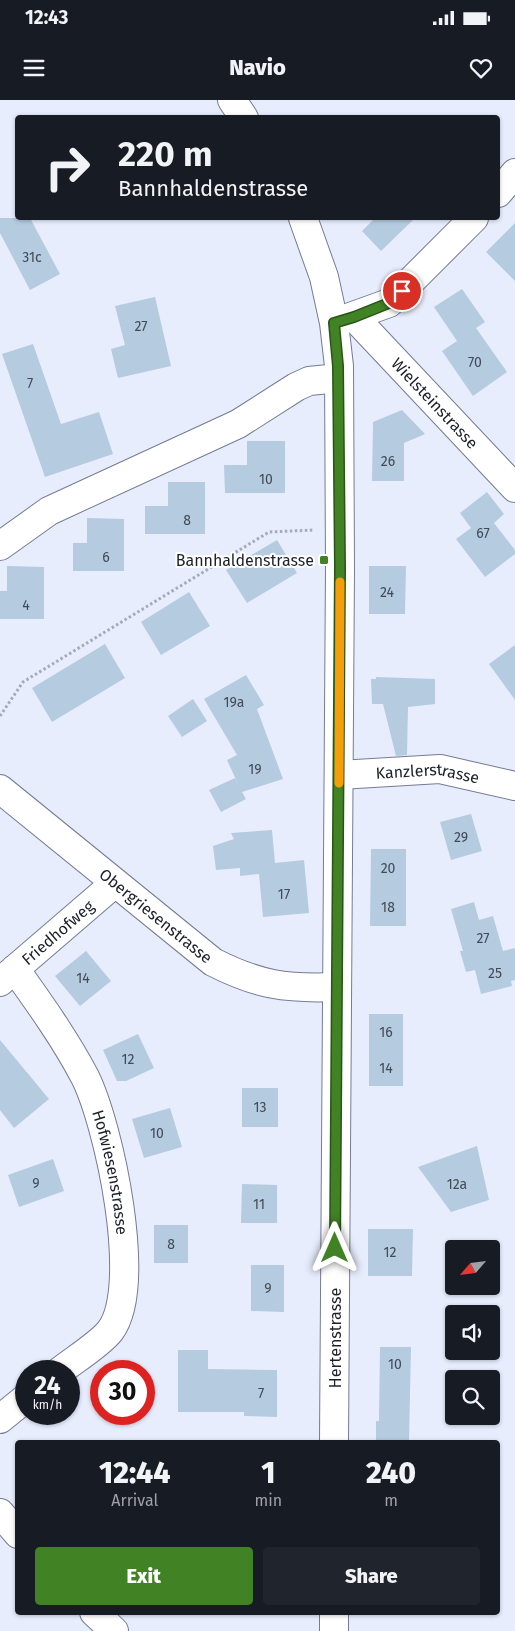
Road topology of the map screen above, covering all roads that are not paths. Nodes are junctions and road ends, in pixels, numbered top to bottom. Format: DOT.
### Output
graph roads {
  1 [pos="232,100"];
  2 [pos="242,115"];
  3 [pos="515,173"];
  4 [pos="500,191"];
  5 [pos="305,220"];
  6 [pos="472,220"];
  7 [pos="344,320"];
  8 [pos="339,378"];
  9 [pos="515,488"];
  10 [pos="0,546"];
  11 [pos="339,775"];
  12 [pos="515,786"];
  13 [pos="0,789"];
  14 [pos="115,883"];
  15 [pos="8,975"];
  16 [pos="336,988"];
  17 [pos="74,1360"];
  18 [pos="15,1406"];
  19 [pos="0,1418"];
  20 [pos="334,1440"];
  21 [pos="0,1513"];
  22 [pos="15,1530"];
  23 [pos="97,1615"];
  24 [pos="334,1615"];
  25 [pos="114,1631"];
  26 [pos="334,1631"];
  1 -- 2 [label="street"];
  3 -- 4 [label="street"];
  5 -- 7 [label="street, Hertenstrasse"];
  6 -- 7 [label="street"];
  7 -- 8 [label="street, Hertenstrasse"];
  7 -- 9 [label="street, Wielsteinstrasse"];
  8 -- 10 [label="street"];
  8 -- 11 [label="street, Hertenstrasse"];
  11 -- 12 [label="street, Kanzlerstrasse"];
  11 -- 16 [label="street, Hertenstrasse"];
  13 -- 14 [label="street, Obergriesenstrasse"];
  14 -- 15 [label="street, Friedhofweg"];
  14 -- 16 [label="street, Obergriesenstrasse"];
  15 -- 17 [label="street, Hofwiesenstrasse"];
  16 -- 20 [label="street, Hertenstrasse"];
  18 -- 19 [label="street"];
  21 -- 22 [label="street"];
  23 -- 25 [label="street"];
  24 -- 26 [label="street"];
}
